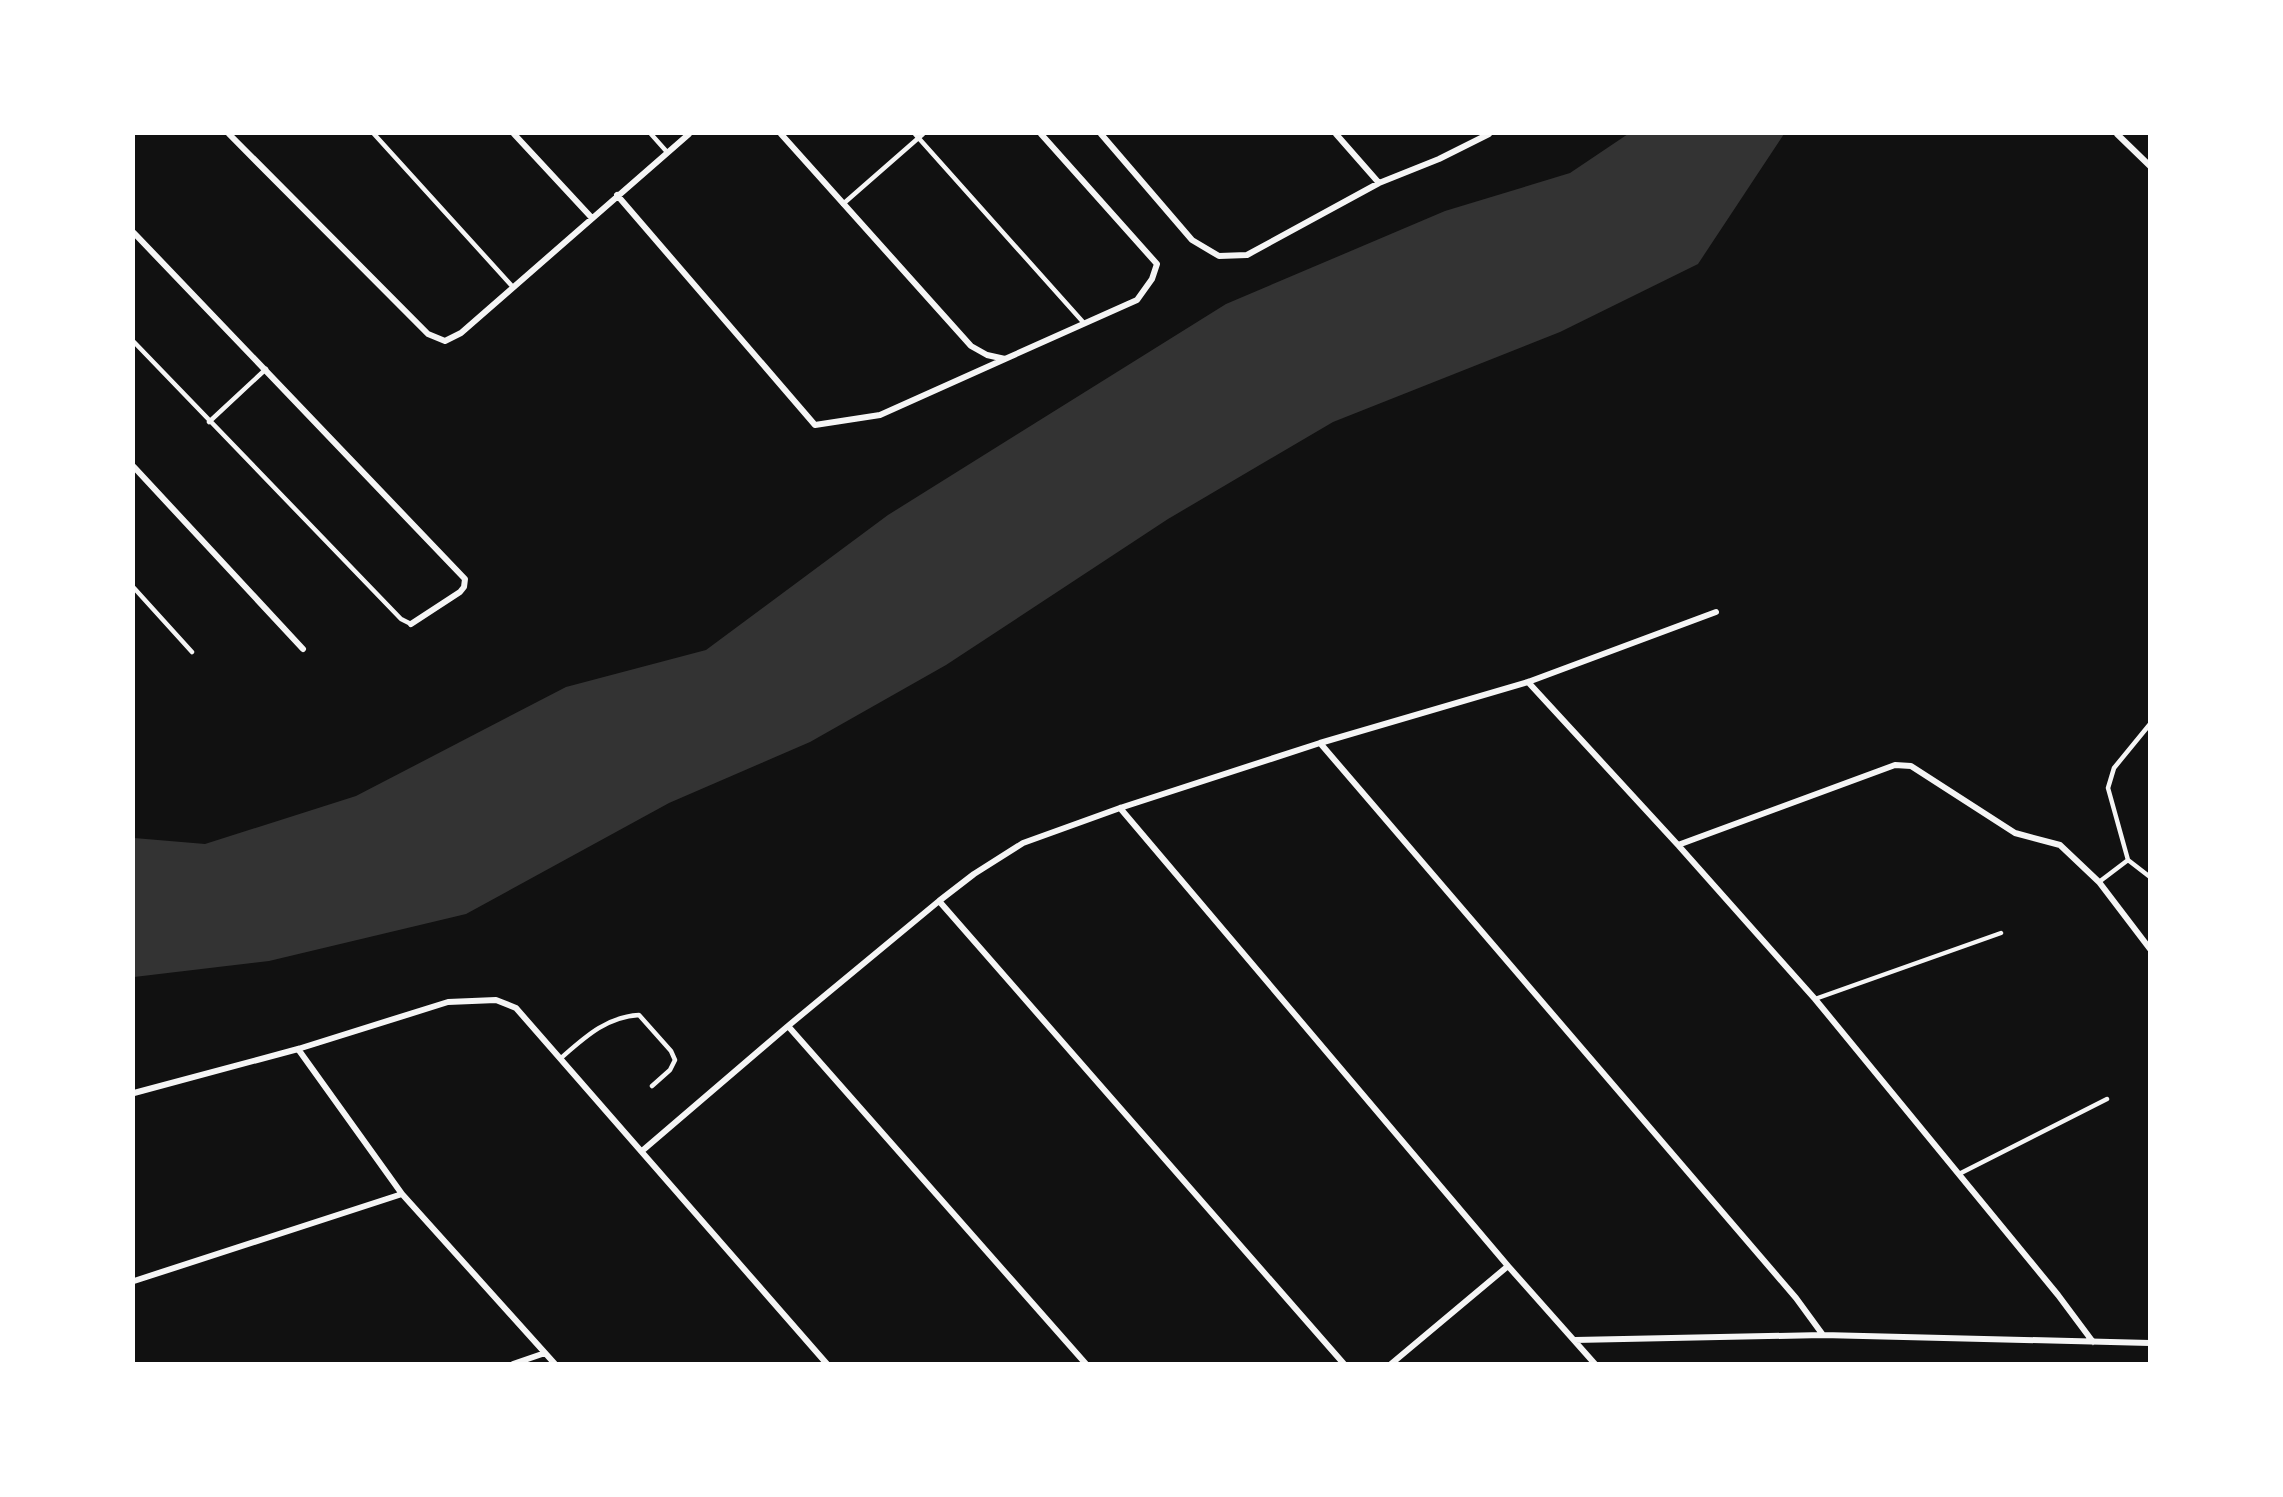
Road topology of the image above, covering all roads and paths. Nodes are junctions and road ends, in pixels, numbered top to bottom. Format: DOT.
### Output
graph roads {
  1 [pos="229,134"];
  2 [pos="374,134"];
  3 [pos="514,134"];
  4 [pos="651,134"];
  5 [pos="689,134"];
  6 [pos="781,134"];
  7 [pos="1041,134"];
  8 [pos="1101,134"];
  9 [pos="1336,134"];
  10 [pos="1489,134"];
  11 [pos="2117,134"];
  12 [pos="919,135"];
  13 [pos="667,152"];
  14 [pos="2150,166"];
  15 [pos="1379,183"];
  16 [pos="616,195"];
  17 [pos="843,204"];
  18 [pos="591,217"];
  19 [pos="134,233"];
  20 [pos="512,286"];
  21 [pos="1083,322"];
  22 [pos="134,342"];
  23 [pos="1005,359"];
  24 [pos="266,369"];
  25 [pos="209,422"];
  26 [pos="134,467"];
  27 [pos="134,588"];
  28 [pos="1716,612"];
  29 [pos="411,624"];
  30 [pos="303,649"];
  31 [pos="192,652"];
  32 [pos="1528,682"];
  33 [pos="2150,724"];
  34 [pos="1320,743"];
  35 [pos="1120,808"];
  36 [pos="1678,845"];
  37 [pos="2128,860"];
  38 [pos="2150,877"];
  39 [pos="2098,882"];
  40 [pos="939,901"];
  41 [pos="2001,933"];
  42 [pos="2150,949"];
  43 [pos="1815,999"];
  44 [pos="788,1026"];
  45 [pos="298,1049"];
  46 [pos="561,1058"];
  47 [pos="652,1086"];
  48 [pos="134,1093"];
  49 [pos="2107,1099"];
  50 [pos="642,1151"];
  51 [pos="1959,1174"];
  52 [pos="402,1194"];
  53 [pos="1508,1266"];
  54 [pos="134,1281"];
  55 [pos="1823,1335"];
  56 [pos="1575,1340"];
  57 [pos="2093,1342"];
  58 [pos="2150,1342"];
  59 [pos="545,1353"];
  60 [pos="513,1364"];
  61 [pos="555,1364"];
  62 [pos="828,1364"];
  63 [pos="1086,1364"];
  64 [pos="1344,1364"];
  65 [pos="1391,1364"];
  66 [pos="1595,1364"];
  1 -- 20 [label="street"];
  2 -- 20 [label="lane"];
  3 -- 18 [label="street"];
  4 -- 13 [label="lane"];
  5 -- 13 [label="street"];
  6 -- 17 [label="street"];
  7 -- 21 [label="street"];
  8 -- 15 [label="street"];
  9 -- 15 [label="street"];
  10 -- 15 [label="street"];
  11 -- 14 [label="street"];
  12 -- 17 [label="lane"];
  12 -- 21 [label="lane"];
  13 -- 16 [label="street"];
  16 -- 18 [label="street"];
  16 -- 23 [label="street"];
  17 -- 23 [label="street"];
  18 -- 20 [label="street"];
  19 -- 24 [label="street"];
  21 -- 23 [label="street"];
  22 -- 25 [label="lane"];
  24 -- 25 [label="lane"];
  24 -- 29 [label="street"];
  25 -- 29 [label="lane"];
  26 -- 30 [label="street"];
  27 -- 31 [label="lane"];
  28 -- 32 [label="street"];
  32 -- 34 [label="street"];
  32 -- 36 [label="street"];
  33 -- 37 [label="lane"];
  34 -- 35 [label="street"];
  34 -- 55 [label="street"];
  35 -- 40 [label="street"];
  35 -- 53 [label="street"];
  36 -- 39 [label="street"];
  36 -- 43 [label="street"];
  37 -- 38 [label="lane"];
  37 -- 39 [label="lane"];
  39 -- 42 [label="street"];
  40 -- 44 [label="street"];
  40 -- 64 [label="street"];
  41 -- 43 [label="lane"];
  43 -- 51 [label="street"];
  44 -- 50 [label="street"];
  44 -- 63 [label="street"];
  45 -- 46 [label="street"];
  45 -- 48 [label="street"];
  45 -- 52 [label="street"];
  46 -- 47 [label="lane"];
  46 -- 50 [label="street"];
  49 -- 51 [label="lane"];
  50 -- 62 [label="street"];
  51 -- 57 [label="street"];
  52 -- 54 [label="street"];
  52 -- 59 [label="street"];
  53 -- 56 [label="street"];
  53 -- 65 [label="street"];
  55 -- 56 [label="street"];
  55 -- 57 [label="street"];
  56 -- 66 [label="street"];
  57 -- 58 [label="street"];
  59 -- 60 [label="street"];
  59 -- 61 [label="street"];
}
